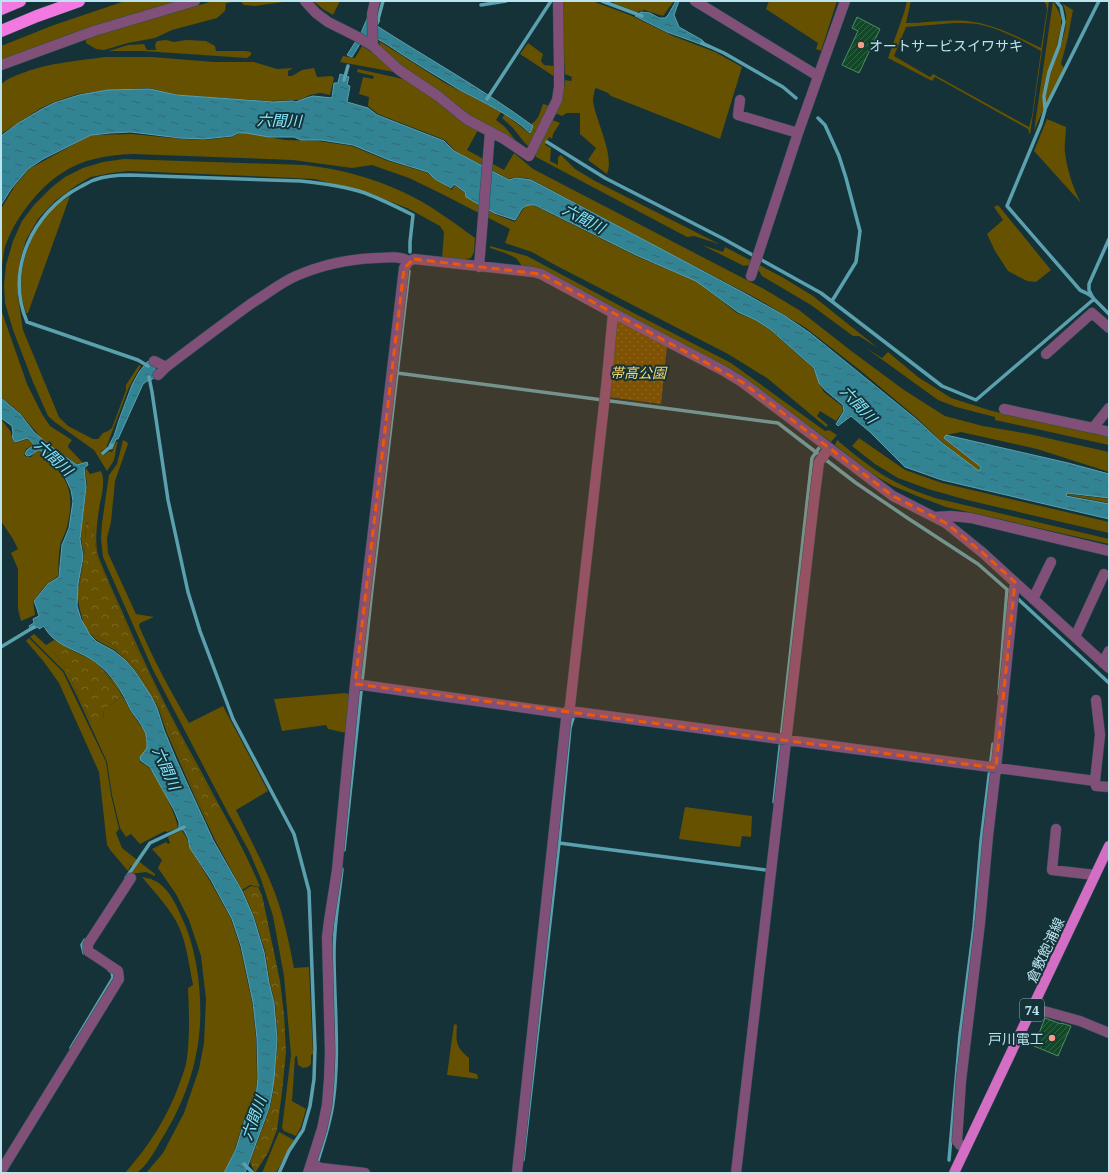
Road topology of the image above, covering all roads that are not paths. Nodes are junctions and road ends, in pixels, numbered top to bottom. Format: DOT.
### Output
graph roads {
  1 [pos="20,1"];
  2 [pos="79,1"];
  3 [pos="195,1"];
  4 [pos="306,1"];
  5 [pos="375,1"];
  6 [pos="558,1"];
  7 [pos="695,1"];
  8 [pos="845,1"];
  9 [pos="1,9"];
  10 [pos="1,31"];
  11 [pos="370,42"];
  12 [pos="1,65"];
  13 [pos="818,76"];
  14 [pos="740,100"];
  15 [pos="798,133"];
  16 [pos="490,136"];
  17 [pos="409,261"];
  18 [pos="479,267"];
  19 [pos="751,276"];
  20 [pos="613,313"];
  21 [pos="1109,328"];
  22 [pos="1046,354"];
  23 [pos="154,361"];
  24 [pos="166,367"];
  25 [pos="158,375"];
  26 [pos="1004,408"];
  27 [pos="1109,408"];
  28 [pos="1093,428"];
  29 [pos="1109,432"];
  30 [pos="825,454"];
  31 [pos="933,517"];
  32 [pos="1109,551"];
  33 [pos="1052,562"];
  34 [pos="1104,574"];
  35 [pos="1014,591"];
  36 [pos="1033,599"];
  37 [pos="1075,637"];
  38 [pos="1109,651"];
  39 [pos="1106,666"];
  40 [pos="360,684"];
  41 [pos="1096,700"];
  42 [pos="568,712"];
  43 [pos="783,739"];
  44 [pos="993,767"];
  45 [pos="1095,781"];
  46 [pos="1109,787"];
  47 [pos="1056,829"];
  48 [pos="1109,846"];
  49 [pos="1095,875"];
  50 [pos="131,878"];
  51 [pos="1033,1008"];
  52 [pos="1109,1033"];
  53 [pos="966,1147"];
  54 [pos="314,1168"];
  55 [pos="1,1171"];
  56 [pos="365,1173"];
  57 [pos="517,1173"];
  58 [pos="736,1173"];
  59 [pos="954,1173"];
  1 -- 9 [label="highway"];
  2 -- 10 [label="highway"];
  3 -- 12 [label="street"];
  4 -- 11 [label="street"];
  5 -- 11 [label="street"];
  6 -- 16 [label="street"];
  7 -- 13 [label="street"];
  8 -- 13 [label="street"];
  11 -- 16 [label="street"];
  13 -- 15 [label="street"];
  14 -- 15 [label="street"];
  15 -- 19 [label="street"];
  16 -- 18 [label="street"];
  17 -- 18 [label="street"];
  17 -- 24 [label="street"];
  17 -- 40 [label="street"];
  18 -- 20 [label="street"];
  20 -- 30 [label="street"];
  20 -- 42 [label="street"];
  21 -- 22 [label="street"];
  23 -- 24 [label="street"];
  24 -- 25 [label="street"];
  26 -- 28 [label="street"];
  27 -- 28 [label="street"];
  28 -- 29 [label="street"];
  30 -- 31 [label="street"];
  30 -- 43 [label="street"];
  31 -- 32 [label="street"];
  31 -- 35 [label="street"];
  33 -- 36 [label="street"];
  34 -- 37 [label="street"];
  35 -- 36 [label="street"];
  35 -- 44 [label="street"];
  36 -- 37 [label="street"];
  37 -- 39 [label="street"];
  38 -- 39 [label="street"];
  40 -- 42 [label="street"];
  40 -- 54 [label="street"];
  41 -- 45 [label="street"];
  42 -- 43 [label="street"];
  42 -- 57 [label="street"];
  43 -- 44 [label="street"];
  43 -- 58 [label="street"];
  44 -- 45 [label="street"];
  44 -- 53 [label="street"];
  45 -- 46 [label="street"];
  47 -- 49 [label="street"];
  48 -- 49 [label="main road, 倉敷飽浦線 / 74"];
  49 -- 51 [label="main road, 倉敷飽浦線 / 74"];
  50 -- 55 [label="street"];
  51 -- 52 [label="street"];
  51 -- 53 [label="main road, 倉敷飽浦線 / 74"];
  53 -- 59 [label="main road, 倉敷飽浦線 / 74"];
  54 -- 56 [label="street"];
}
